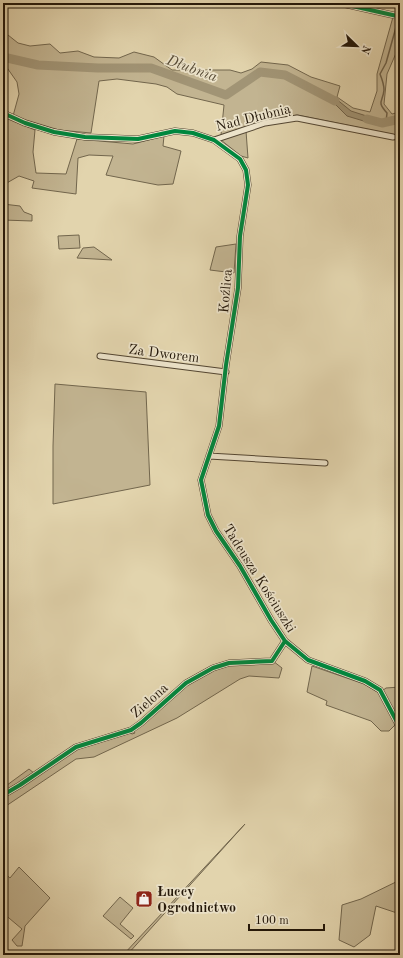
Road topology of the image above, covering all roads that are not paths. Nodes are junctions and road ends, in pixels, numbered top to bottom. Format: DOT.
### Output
graph roads {
  1 [pos="339,3"];
  2 [pos="400,8"];
  3 [pos="3,113"];
  4 [pos="393,137"];
  5 [pos="214,140"];
  6 [pos="100,356"];
  7 [pos="226,372"];
  8 [pos="209,456"];
  9 [pos="325,463"];
  10 [pos="285,640"];
  11 [pos="400,724"];
  12 [pos="3,795"];
  1 -- 2 [label="street"];
  3 -- 5 [label="street, Nad Dłubnią"];
  4 -- 5 [label="street, Nad Dłubnią"];
  5 -- 7 [label="street, Koźlica"];
  6 -- 7 [label="street, Za Dworem"];
  7 -- 8 [label="street, Koźlica"];
  8 -- 9 [label="street"];
  8 -- 10 [label="street, Tadeusza Kościuszki"];
  10 -- 11 [label="street, Tadeusza Kościuszki"];
  10 -- 12 [label="street, Zielona"];
}
